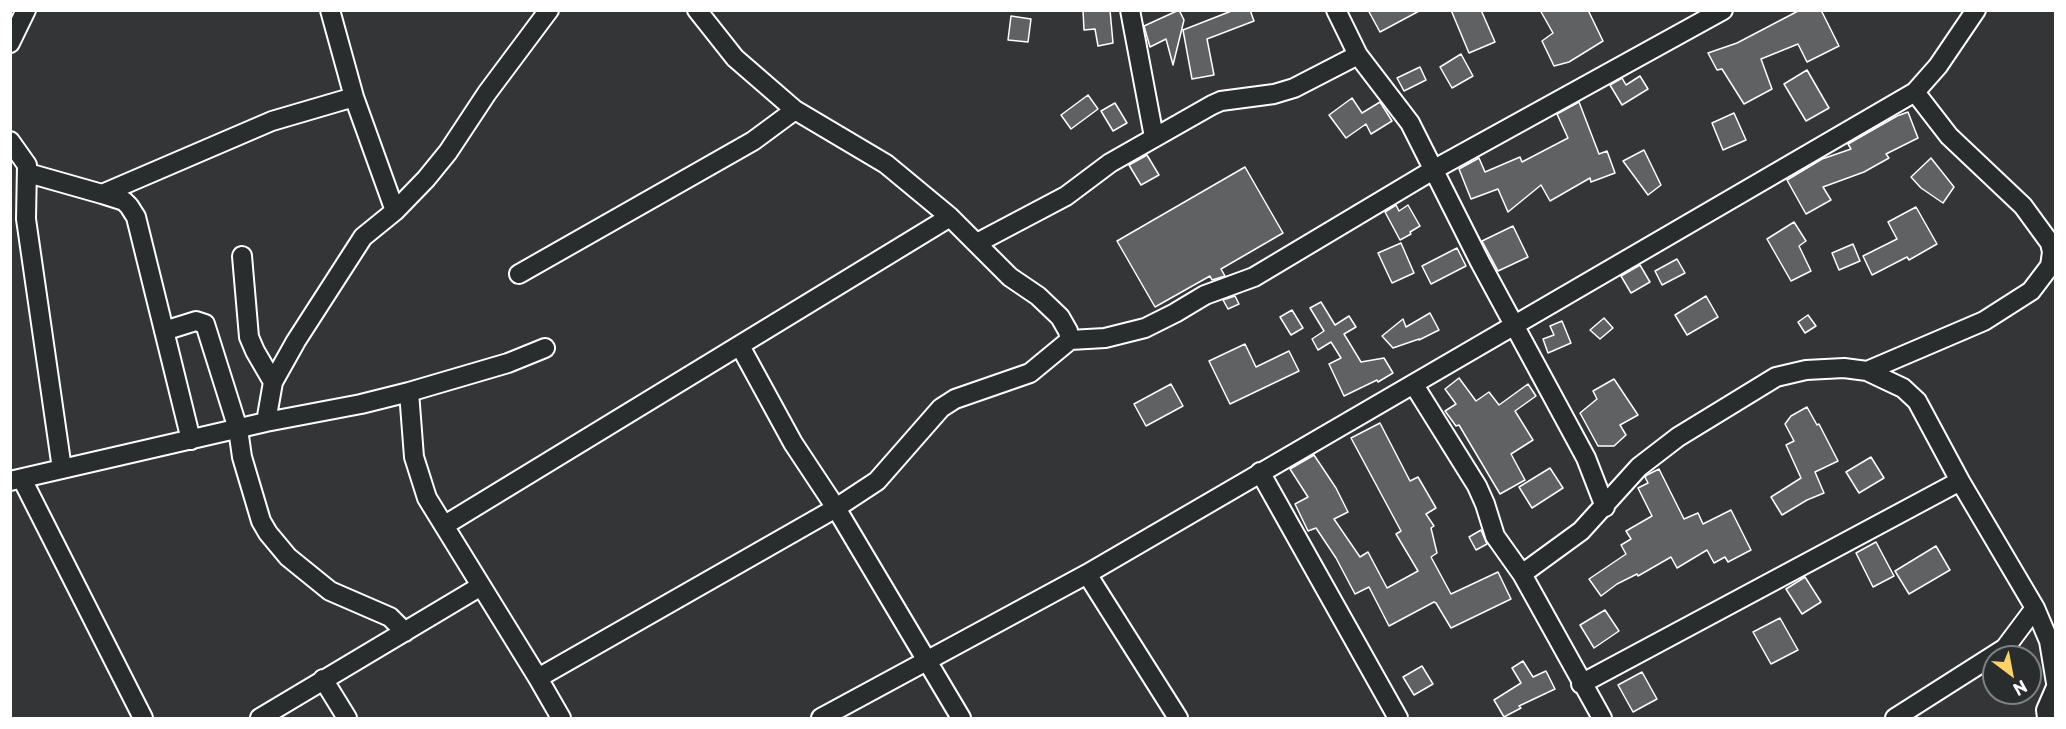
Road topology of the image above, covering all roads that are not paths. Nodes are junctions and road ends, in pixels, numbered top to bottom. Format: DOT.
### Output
graph roads {
  1 [pos="26,10"];
  2 [pos="330,10"];
  3 [pos="549,10"];
  4 [pos="697,10"];
  5 [pos="1130,10"];
  6 [pos="1336,10"];
  7 [pos="1724,10"];
  8 [pos="1976,10"];
  9 [pos="10,43"];
  10 [pos="1358,55"];
  11 [pos="1915,92"];
  12 [pos="354,97"];
  13 [pos="795,110"];
  14 [pos="1154,137"];
  15 [pos="10,141"];
  16 [pos="22,167"];
  17 [pos="1434,170"];
  18 [pos="102,194"];
  19 [pos="395,211"];
  20 [pos="950,218"];
  21 [pos="977,243"];
  22 [pos="242,256"];
  23 [pos="519,274"];
  24 [pos="2051,277"];
  25 [pos="1514,324"];
  26 [pos="164,331"];
  27 [pos="1070,340"];
  28 [pos="740,346"];
  29 [pos="545,348"];
  30 [pos="1867,371"];
  31 [pos="273,382"];
  32 [pos="1414,385"];
  33 [pos="409,392"];
  34 [pos="266,422"];
  35 [pos="238,429"];
  36 [pos="191,440"];
  37 [pos="62,469"];
  38 [pos="1260,472"];
  39 [pos="16,480"];
  40 [pos="1960,481"];
  41 [pos="1605,507"];
  42 [pos="836,508"];
  43 [pos="445,525"];
  44 [pos="1087,574"];
  45 [pos="1522,574"];
  46 [pos="481,585"];
  47 [pos="2035,608"];
  48 [pos="405,632"];
  49 [pos="928,661"];
  50 [pos="538,678"];
  51 [pos="323,679"];
  52 [pos="1581,684"];
  53 [pos="2055,685"];
  54 [pos="143,718"];
  55 [pos="260,718"];
  56 [pos="347,718"];
  57 [pos="561,718"];
  58 [pos="821,718"];
  59 [pos="961,718"];
  60 [pos="1178,718"];
  61 [pos="1398,718"];
  62 [pos="1602,718"];
  63 [pos="1895,718"];
  64 [pos="2047,718"];
  1 -- 9 [label="street"];
  2 -- 12 [label="street"];
  3 -- 19 [label="street"];
  4 -- 13 [label="street"];
  5 -- 14 [label="street"];
  6 -- 10 [label="street"];
  7 -- 17 [label="street"];
  8 -- 11 [label="street"];
  10 -- 14 [label="street"];
  10 -- 17 [label="street"];
  11 -- 24 [label="street"];
  11 -- 25 [label="street"];
  12 -- 18 [label="street"];
  12 -- 19 [label="street"];
  13 -- 20 [label="street"];
  13 -- 23 [label="street"];
  14 -- 21 [label="street"];
  15 -- 16 [label="street"];
  16 -- 18 [label="street"];
  16 -- 37 [label="street"];
  17 -- 25 [label="street"];
  17 -- 27 [label="street"];
  18 -- 26 [label="street"];
  19 -- 31 [label="street"];
  20 -- 21 [label="street"];
  20 -- 28 [label="street"];
  21 -- 27 [label="street"];
  22 -- 31 [label="street"];
  24 -- 30 [label="street"];
  25 -- 32 [label="street"];
  25 -- 41 [label="street"];
  26 -- 35 [label="street"];
  26 -- 36 [label="street"];
  27 -- 42 [label="street"];
  28 -- 42 [label="street"];
  28 -- 43 [label="street"];
  29 -- 33 [label="street"];
  30 -- 40 [label="street"];
  30 -- 41 [label="street"];
  31 -- 34 [label="street"];
  32 -- 38 [label="street"];
  32 -- 45 [label="street"];
  33 -- 34 [label="street"];
  33 -- 43 [label="street"];
  34 -- 35 [label="street"];
  35 -- 36 [label="street"];
  35 -- 48 [label="street"];
  36 -- 37 [label="street"];
  37 -- 39 [label="street"];
  38 -- 44 [label="street"];
  38 -- 61 [label="street"];
  39 -- 54 [label="street"];
  40 -- 47 [label="street"];
  40 -- 52 [label="street"];
  41 -- 45 [label="street"];
  42 -- 49 [label="street"];
  42 -- 50 [label="street"];
  43 -- 46 [label="street"];
  44 -- 49 [label="street"];
  44 -- 60 [label="street"];
  45 -- 52 [label="street"];
  46 -- 48 [label="street"];
  46 -- 50 [label="street"];
  47 -- 53 [label="street"];
  47 -- 63 [label="street"];
  48 -- 51 [label="street"];
  49 -- 58 [label="street"];
  49 -- 59 [label="street"];
  50 -- 57 [label="street"];
  51 -- 55 [label="street"];
  51 -- 56 [label="street"];
  52 -- 62 [label="street"];
  53 -- 64 [label="street"];
}
